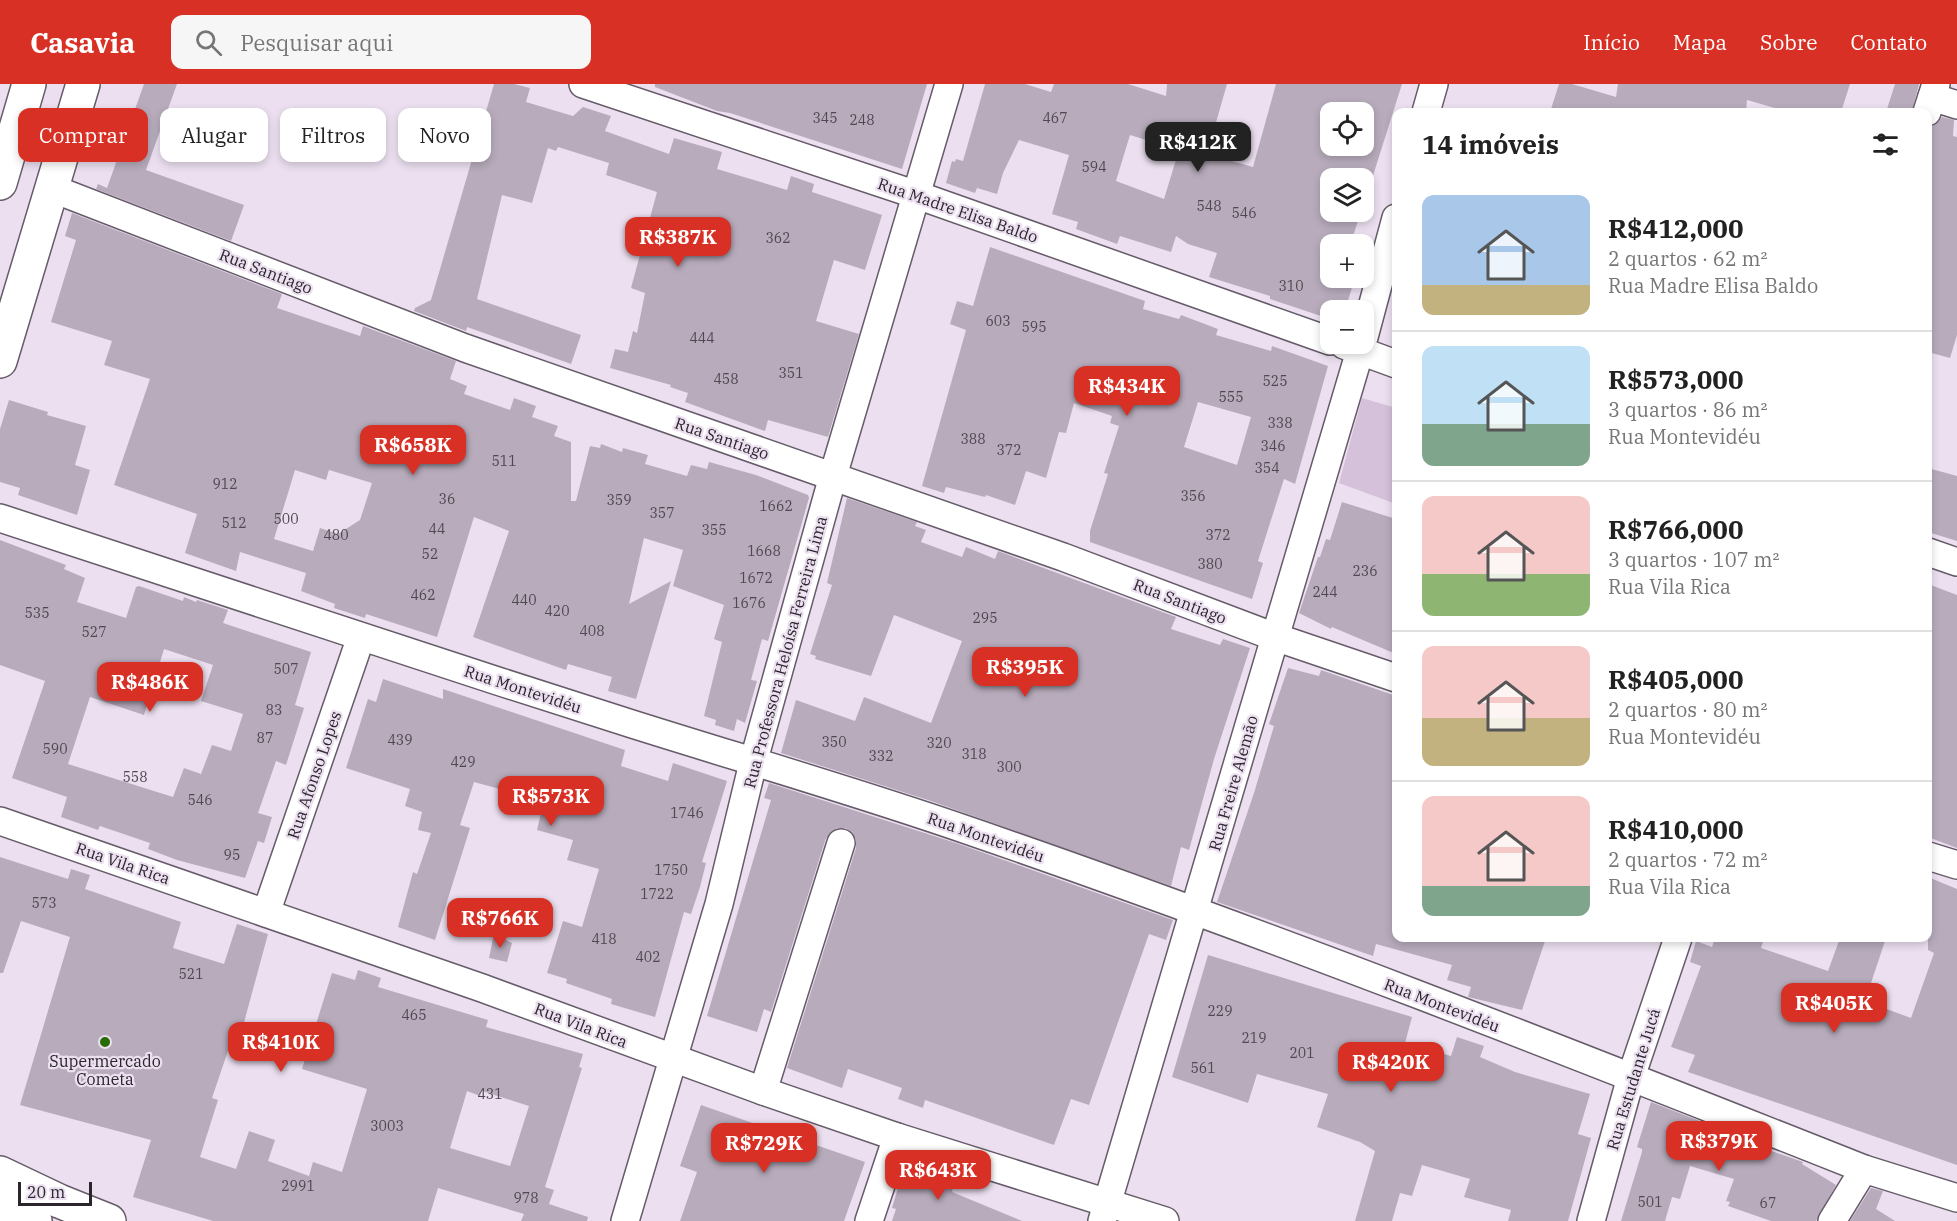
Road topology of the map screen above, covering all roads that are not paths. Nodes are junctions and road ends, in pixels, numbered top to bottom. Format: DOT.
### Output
graph roads {
  1 [pos="29,84"];
  2 [pos="83,84"];
  3 [pos="583,84"];
  4 [pos="949,84"];
  5 [pos="1434,84"];
  6 [pos="1931,98"];
  7 [pos="1957,105"];
  8 [pos="1427,108"];
  9 [pos="1,176"];
  10 [pos="51,188"];
  11 [pos="917,195"];
  12 [pos="1392,231"];
  13 [pos="1370,300"];
  14 [pos="1320,337"];
  15 [pos="1374,353"];
  16 [pos="1353,354"];
  17 [pos="0,361"];
  18 [pos="1392,362"];
  19 [pos="833,476"];
  20 [pos="0,518"];
  21 [pos="1932,553"];
  22 [pos="1957,562"];
  23 [pos="1275,636"];
  24 [pos="361,637"];
  25 [pos="1392,677"];
  26 [pos="753,763"];
  27 [pos="0,820"];
  28 [pos="841,843"];
  29 [pos="1932,857"];
  30 [pos="1957,865"];
  31 [pos="1195,910"];
  32 [pos="266,913"];
  33 [pos="1676,942"];
  34 [pos="672,1059"];
  35 [pos="1631,1077"];
  36 [pos="763,1091"];
  37 [pos="897,1137"];
  38 [pos="1864,1169"];
  39 [pos="0,1173"];
  40 [pos="1957,1198"];
  41 [pos="0,1206"];
  42 [pos="1105,1212"];
  43 [pos="35,1221"];
  44 [pos="109,1221"];
  45 [pos="625,1221"];
  46 [pos="869,1221"];
  47 [pos="1165,1221"];
  48 [pos="1590,1221"];
  49 [pos="1832,1221"];
  1 -- 9 [label="main road"];
  2 -- 10 [label="main road"];
  3 -- 11 [label="street, Rua Madre Elisa Baldo"];
  4 -- 11 [label="street, Rua Professora Heloísa Ferreira Lima"];
  5 -- 8 [label="street"];
  6 -- 7 [label="street"];
  10 -- 17 [label="main road"];
  10 -- 19 [label="street, Rua Santiago"];
  11 -- 14 [label="street, Rua Madre Elisa Baldo"];
  11 -- 19 [label="street, Rua Professora Heloísa Ferreira Lima"];
  12 -- 13 [label="street, Rua Freire Alemão"];
  15 -- 18 [label="street"];
  16 -- 23 [label="street, Rua Freire Alemão"];
  19 -- 23 [label="street, Rua Santiago"];
  19 -- 26 [label="street, Rua Professora Heloísa Ferreira Lima"];
  20 -- 24 [label="street, Rua Montevidéu"];
  21 -- 22 [label="street"];
  23 -- 25 [label="street, Rua Santiago"];
  23 -- 31 [label="street, Rua Freire Alemão"];
  24 -- 26 [label="street, Rua Montevidéu"];
  24 -- 32 [label="street, Rua Afonso Lopes"];
  26 -- 31 [label="street, Rua Montevidéu"];
  26 -- 34 [label="street, Rua Professora Heloísa Ferreira Lima"];
  27 -- 32 [label="street, Rua Vila Rica"];
  28 -- 36 [label="street"];
  29 -- 30 [label="street"];
  31 -- 35 [label="street, Rua Montevidéu"];
  31 -- 42 [label="street, Rua Freire Alemão"];
  32 -- 34 [label="street, Rua Vila Rica"];
  33 -- 35 [label="street, Rua Estudante Jucá"];
  34 -- 36 [label="street, Rua Vila Rica"];
  34 -- 45 [label="street, Rua Professora Heloísa Ferreira Lima"];
  35 -- 38 [label="street, Rua Montevidéu"];
  35 -- 48 [label="street, Rua Estudante Jucá"];
  36 -- 37 [label="street, Rua Vila Rica"];
  37 -- 42 [label="street, Rua Vila Rica"];
  37 -- 46 [label="street"];
  38 -- 40 [label="street, Rua Montevidéu"];
  38 -- 49 [label="street"];
  39 -- 44 [label="main road"];
  41 -- 43 [label="main road"];
  42 -- 47 [label="street, Rua Vila Rica"];
}
